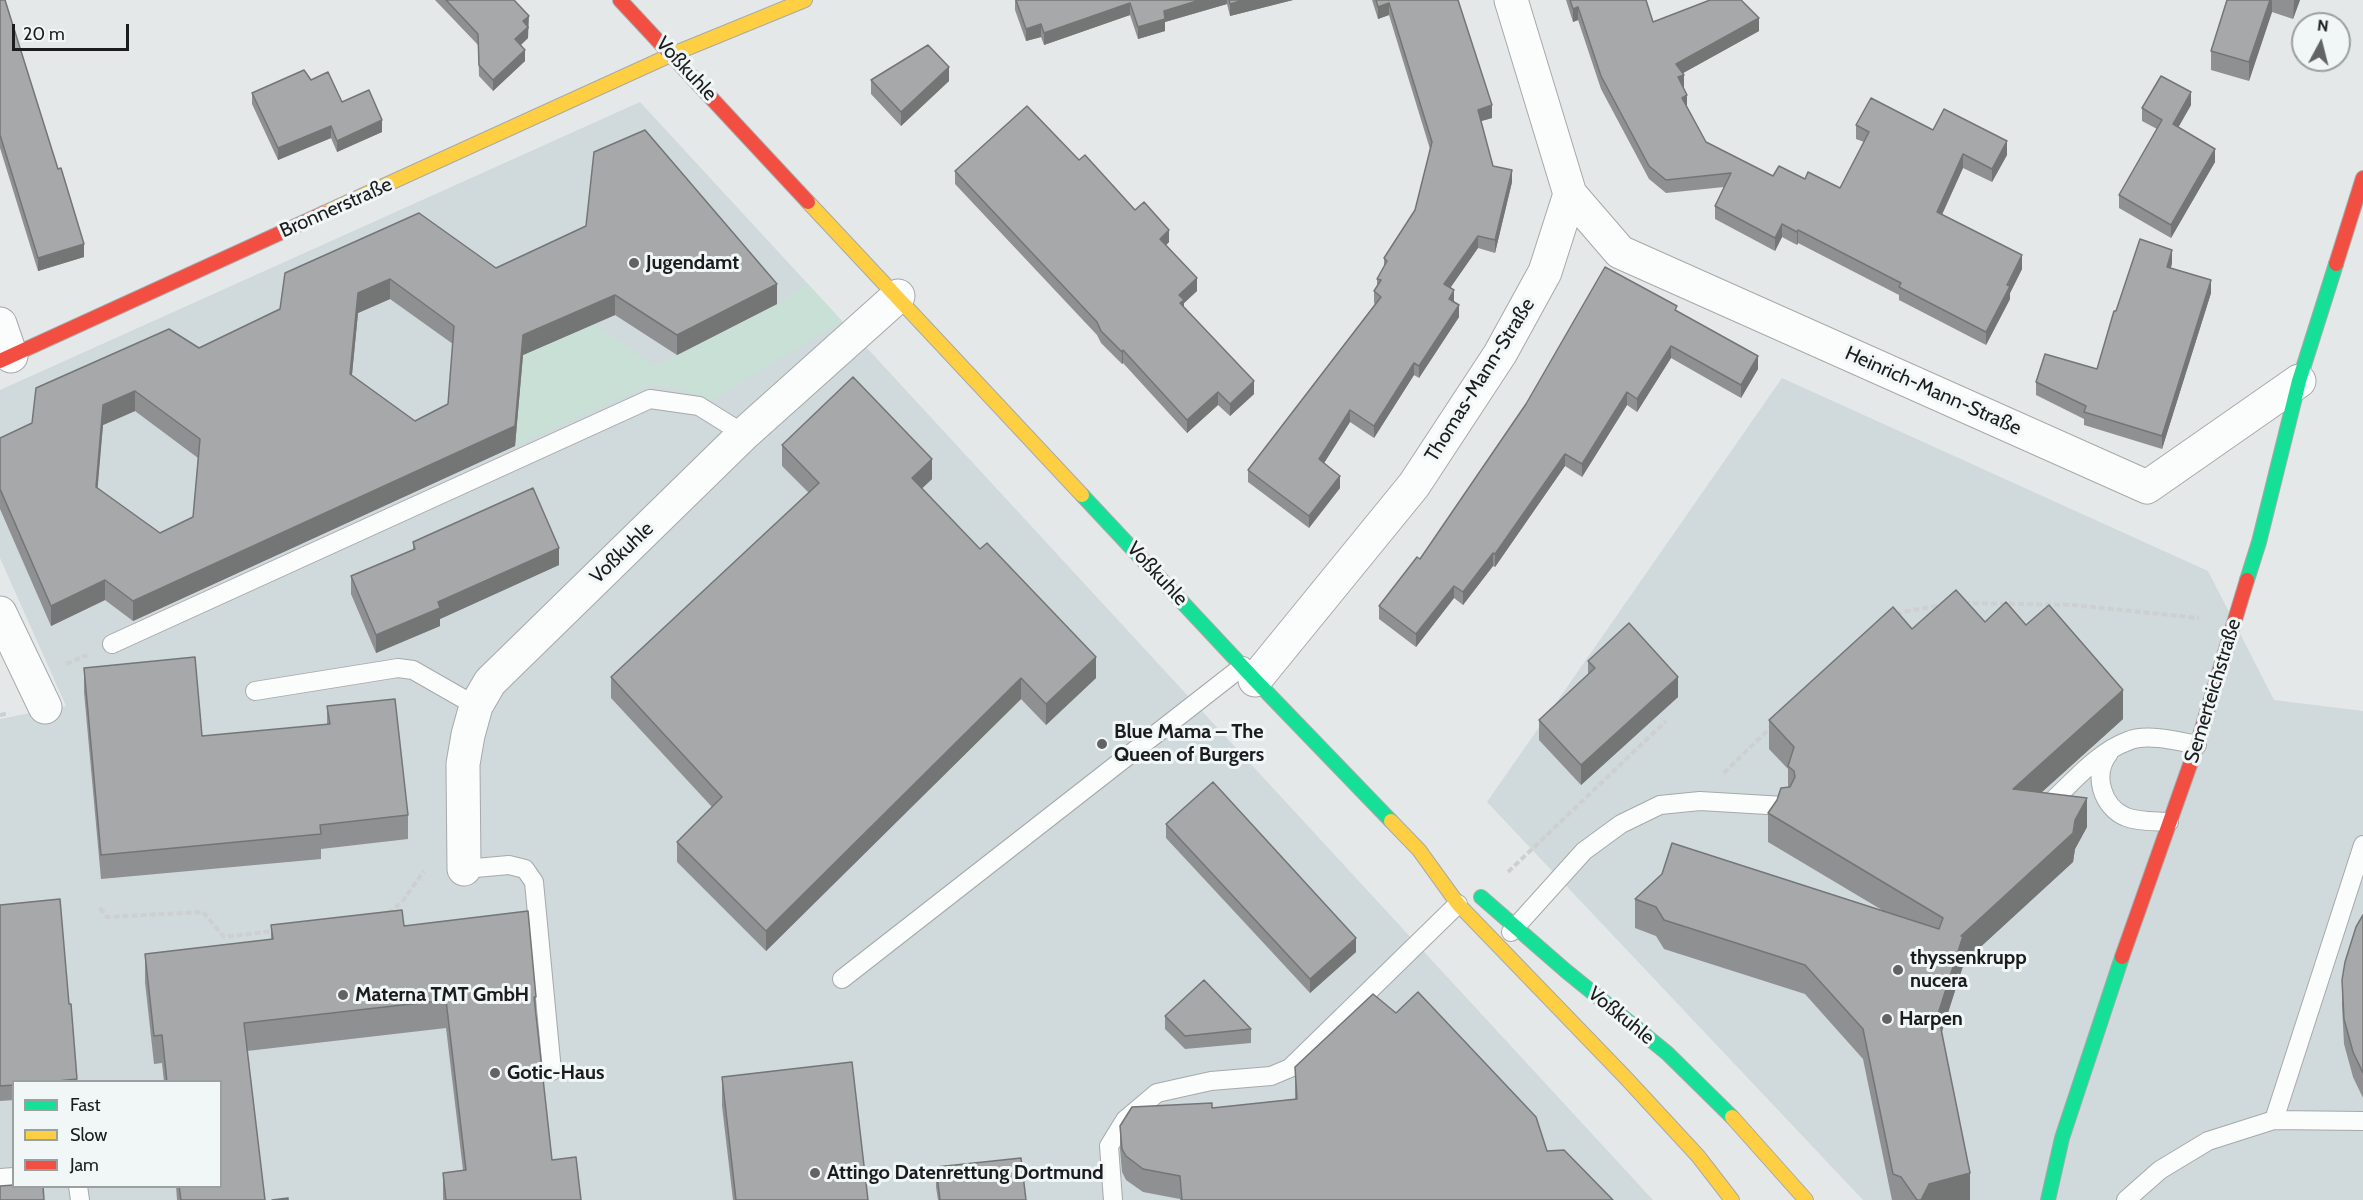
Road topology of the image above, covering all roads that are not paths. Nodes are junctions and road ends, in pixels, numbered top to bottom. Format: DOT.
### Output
graph roads {
  1 [pos="620,0"];
  2 [pos="804,0"];
  3 [pos="1511,0"];
  4 [pos="673,54"];
  5 [pos="2363,178"];
  6 [pos="1570,194"];
  7 [pos="898,296"];
  8 [pos="0,324"];
  9 [pos="6,358"];
  10 [pos="2299,381"];
  11 [pos="744,434"];
  12 [pos="0,613"];
  13 [pos="112,644"];
  14 [pos="1249,673"];
  15 [pos="255,691"];
  16 [pos="39,693"];
  17 [pos="476,706"];
  18 [pos="2197,745"];
  19 [pos="2112,750"];
  20 [pos="2051,802"];
  21 [pos="1784,806"];
  22 [pos="2169,822"];
  23 [pos="2363,845"];
  24 [pos="1419,850"];
  25 [pos="464,869"];
  26 [pos="1453,873"];
  27 [pos="1467,885"];
  28 [pos="1458,904"];
  29 [pos="1515,927"];
  30 [pos="1499,944"];
  31 [pos="842,979"];
  32 [pos="552,1071"];
  33 [pos="2274,1120"];
  34 [pos="2363,1121"];
  35 [pos="1113,1196"];
  36 [pos="1732,1200"];
  37 [pos="1806,1200"];
  38 [pos="2048,1200"];
  39 [pos="2126,1200"];
  1 -- 4 [label="street, Voßkuhle"];
  2 -- 4 [label="street, Bronnerstraße"];
  3 -- 6 [label="street"];
  4 -- 7 [label="street, Voßkuhle"];
  4 -- 9 [label="street, Bronnerstraße"];
  5 -- 10 [label="street, Semerteichstraße"];
  6 -- 10 [label="street, Heinrich-Mann-Straße"];
  6 -- 14 [label="street, Thomas-Mann-Straße"];
  7 -- 11 [label="street, Voßkuhle"];
  7 -- 14 [label="street, Voßkuhle"];
  8 -- 9 [label="street"];
  10 -- 18 [label="street, Semerteichstraße"];
  11 -- 13 [label="lane"];
  11 -- 17 [label="street, Voßkuhle"];
  12 -- 16 [label="street"];
  14 -- 24 [label="street, Voßkuhle"];
  14 -- 31 [label="lane"];
  15 -- 17 [label="lane"];
  17 -- 25 [label="street, Voßkuhle"];
  18 -- 19 [label="lane"];
  18 -- 22 [label="street, Semerteichstraße"];
  19 -- 20 [label="lane"];
  19 -- 22 [label="lane"];
  21 -- 29 [label="lane"];
  22 -- 38 [label="street, Semerteichstraße"];
  23 -- 33 [label="lane"];
  24 -- 26 [label="street, Voßkuhle"];
  24 -- 28 [label="street, Voßkuhle"];
  25 -- 32 [label="lane"];
  27 -- 29 [label="street, Voßkuhle"];
  28 -- 30 [label="street, Voßkuhle"];
  28 -- 35 [label="lane"];
  29 -- 30 [label="lane"];
  29 -- 37 [label="street, Voßkuhle"];
  30 -- 36 [label="street, Voßkuhle"];
  33 -- 34 [label="lane"];
  33 -- 39 [label="lane"];
}
